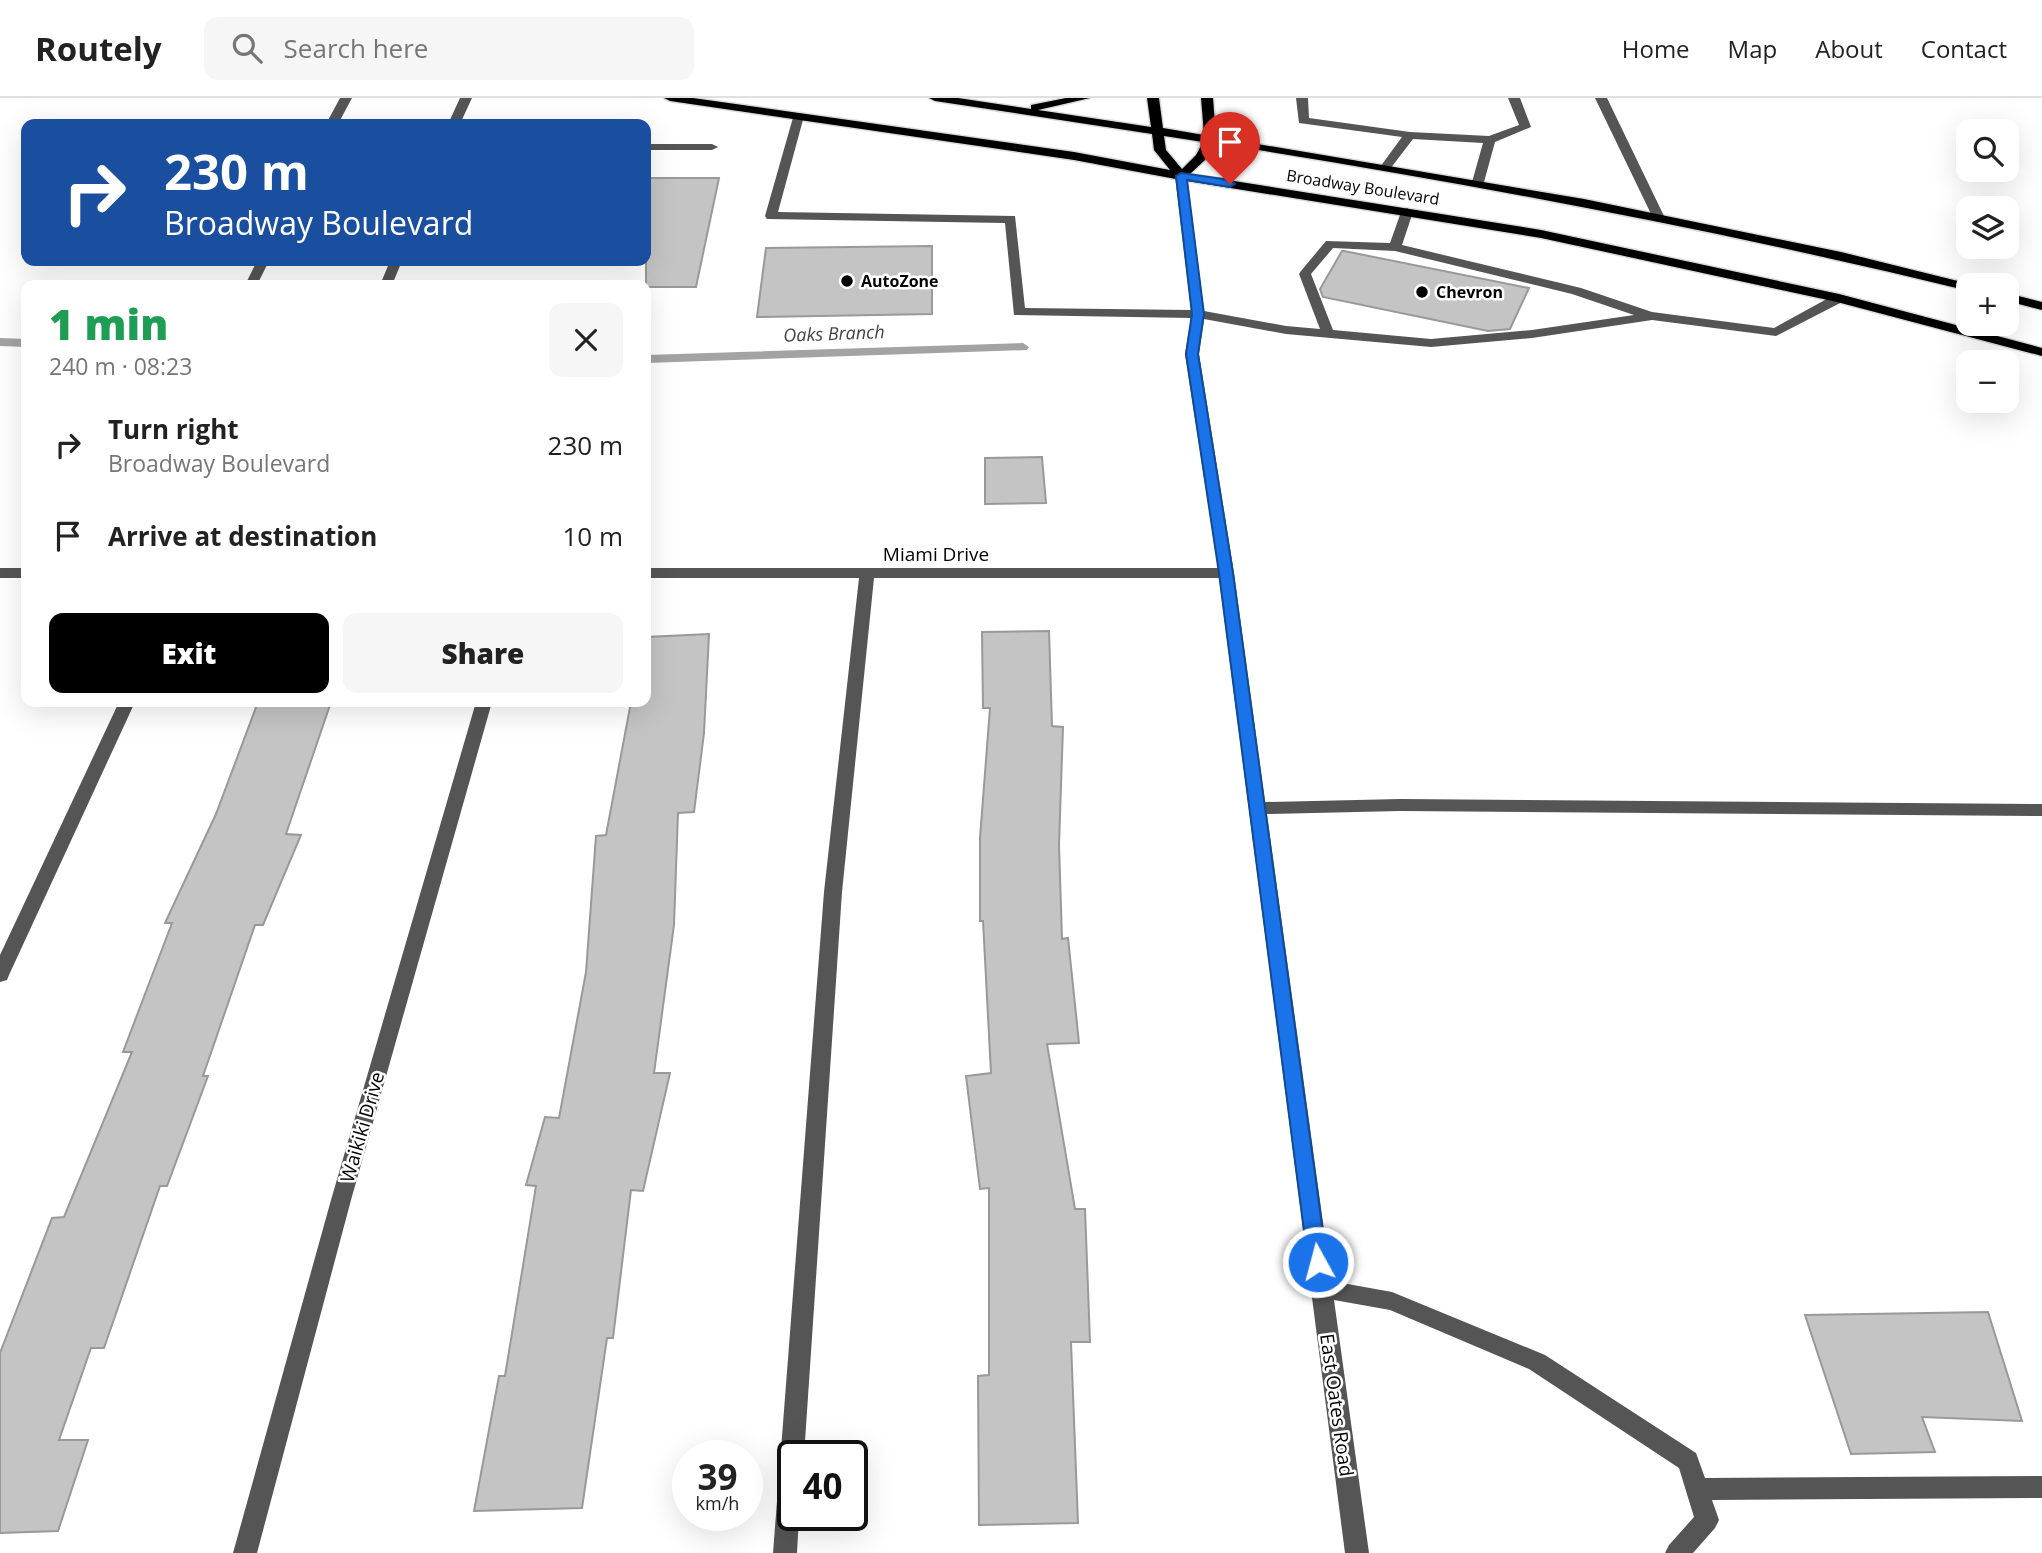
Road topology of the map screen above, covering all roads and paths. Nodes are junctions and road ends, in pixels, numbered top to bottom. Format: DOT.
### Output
graph roads {
  1 [pos="345,98"];
  2 [pos="466,98"];
  3 [pos="670,98"];
  4 [pos="935,98"];
  5 [pos="1084,98"];
  6 [pos="1153,98"];
  7 [pos="1206,98"];
  8 [pos="1302,98"];
  9 [pos="1514,98"];
  10 [pos="1601,98"];
  11 [pos="1014,110"];
  12 [pos="798,116"];
  13 [pos="334,119"];
  14 [pos="456,119"];
  15 [pos="1157,130"];
  16 [pos="1410,135"];
  17 [pos="1212,139"];
  18 [pos="1490,140"];
  19 [pos="651,147"];
  20 [pos="712,147"];
  21 [pos="1386,167"];
  22 [pos="1181,176"];
  23 [pos="1478,182"];
  24 [pos="1407,212"];
  25 [pos="1658,216"];
  26 [pos="1395,247"];
  27 [pos="1956,284"];
  28 [pos="1839,298"];
  29 [pos="2019,300"];
  30 [pos="2042,306"];
  31 [pos="1198,314"];
  32 [pos="1652,316"];
  33 [pos="1328,334"];
  34 [pos="2042,352"];
  35 [pos="0,573"];
  36 [pos="21,573"];
  37 [pos="651,573"];
  38 [pos="867,573"];
  39 [pos="1226,573"];
  40 [pos="125,707"];
  41 [pos="483,707"];
  42 [pos="1257,808"];
  43 [pos="2042,810"];
  44 [pos="0,975"];
  45 [pos="1321,1288"];
  46 [pos="2042,1487"];
  47 [pos="1697,1489"];
  48 [pos="244,1553"];
  49 [pos="785,1553"];
  50 [pos="1357,1553"];
  51 [pos="1677,1553"];
  1 -- 13 [label="street"];
  2 -- 14 [label="street"];
  3 -- 12 [label="main road, Broadway Boulevard"];
  4 -- 11 [label="main road, Broadway Boulevard"];
  5 -- 11 [label="main road"];
  6 -- 15 [label="main road"];
  7 -- 17 [label="main road"];
  8 -- 16 [label="street"];
  9 -- 18 [label="street"];
  10 -- 25 [label="street"];
  11 -- 15 [label="main road, Broadway Boulevard"];
  12 -- 22 [label="main road, Broadway Boulevard"];
  12 -- 31 [label="street"];
  15 -- 17 [label="main road, Broadway Boulevard"];
  15 -- 22 [label="main road"];
  16 -- 18 [label="street"];
  16 -- 21 [label="street"];
  17 -- 21 [label="main road, Broadway Boulevard"];
  17 -- 22 [label="main road"];
  18 -- 23 [label="street"];
  19 -- 20 [label="street"];
  21 -- 23 [label="main road, Broadway Boulevard"];
  22 -- 24 [label="main road, Broadway Boulevard"];
  22 -- 31 [label="street, East Oates Road"];
  23 -- 25 [label="main road, Broadway Boulevard"];
  24 -- 26 [label="street"];
  24 -- 28 [label="main road, Broadway Boulevard"];
  25 -- 27 [label="main road, Broadway Boulevard"];
  26 -- 32 [label="street"];
  26 -- 33 [label="street"];
  28 -- 32 [label="street"];
  28 -- 34 [label="main road, Broadway Boulevard"];
  29 -- 30 [label="main road"];
  31 -- 33 [label="street"];
  31 -- 39 [label="street, East Oates Road"];
  32 -- 33 [label="street"];
  35 -- 36 [label="street"];
  37 -- 38 [label="street, Miami Drive"];
  38 -- 39 [label="street, Miami Drive"];
  38 -- 49 [label="street"];
  39 -- 42 [label="street, East Oates Road"];
  40 -- 44 [label="street"];
  41 -- 48 [label="street, Waikiki Drive"];
  42 -- 43 [label="street"];
  42 -- 45 [label="street, East Oates Road"];
  45 -- 47 [label="street"];
  45 -- 50 [label="street, East Oates Road"];
  46 -- 47 [label="street"];
  47 -- 51 [label="street"];
}
